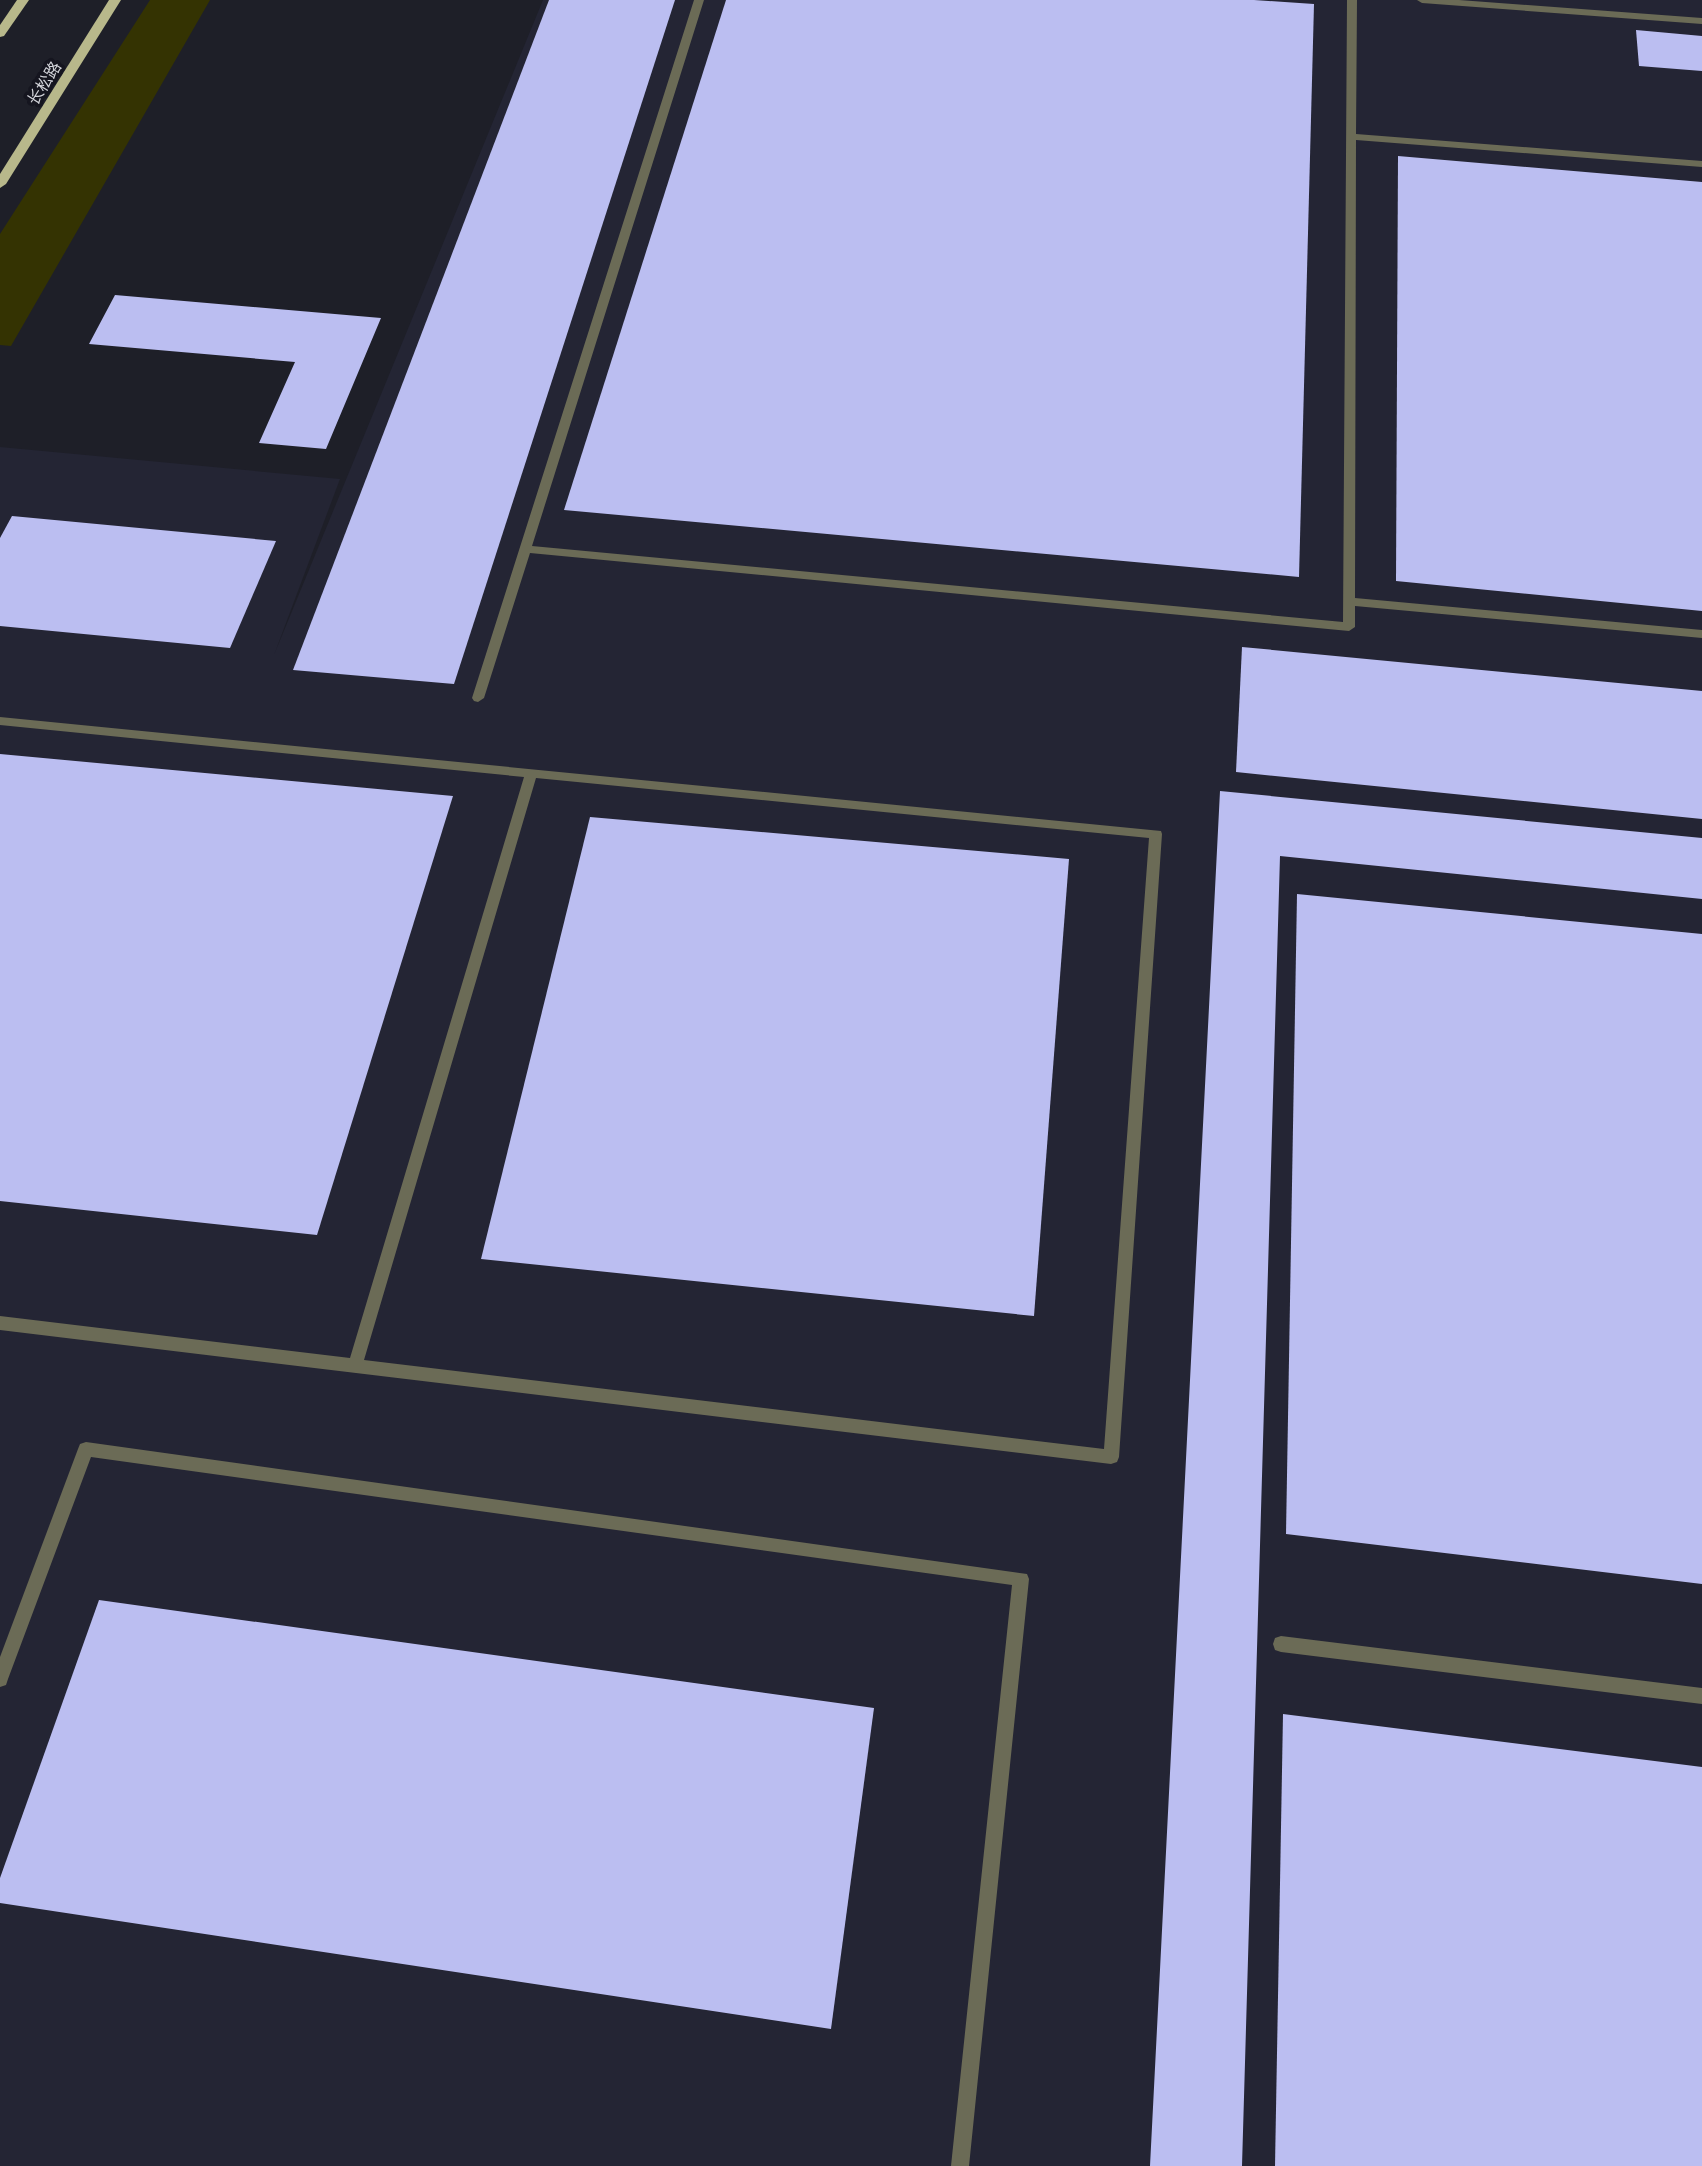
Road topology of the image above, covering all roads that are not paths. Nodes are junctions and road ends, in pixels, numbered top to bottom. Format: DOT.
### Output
graph roads {
  1 [pos="23,0"];
  2 [pos="115,0"];
  3 [pos="699,0"];
  4 [pos="1352,0"];
  5 [pos="1422,0"];
  6 [pos="1702,21"];
  7 [pos="0,34"];
  8 [pos="1351,137"];
  9 [pos="1702,164"];
  10 [pos="0,184"];
  11 [pos="525,549"];
  12 [pos="1348,601"];
  13 [pos="1702,634"];
  14 [pos="478,698"];
  15 [pos="0,721"];
  16 [pos="531,773"];
  17 [pos="0,1323"];
  18 [pos="355,1366"];
  19 [pos="1281,1644"];
  20 [pos="0,1679"];
  21 [pos="1702,1696"];
  22 [pos="960,2166"];
  1 -- 7 [label="main road"];
  2 -- 10 [label="main road, 长松路"];
  3 -- 11 [label="lane"];
  4 -- 8 [label="lane"];
  5 -- 6 [label="lane"];
  8 -- 9 [label="lane"];
  8 -- 12 [label="lane"];
  11 -- 12 [label="lane"];
  11 -- 14 [label="lane"];
  12 -- 13 [label="lane"];
  15 -- 16 [label="lane"];
  16 -- 18 [label="lane"];
  16 -- 18 [label="lane"];
  17 -- 18 [label="lane"];
  19 -- 21 [label="lane"];
  20 -- 22 [label="lane"];
}
